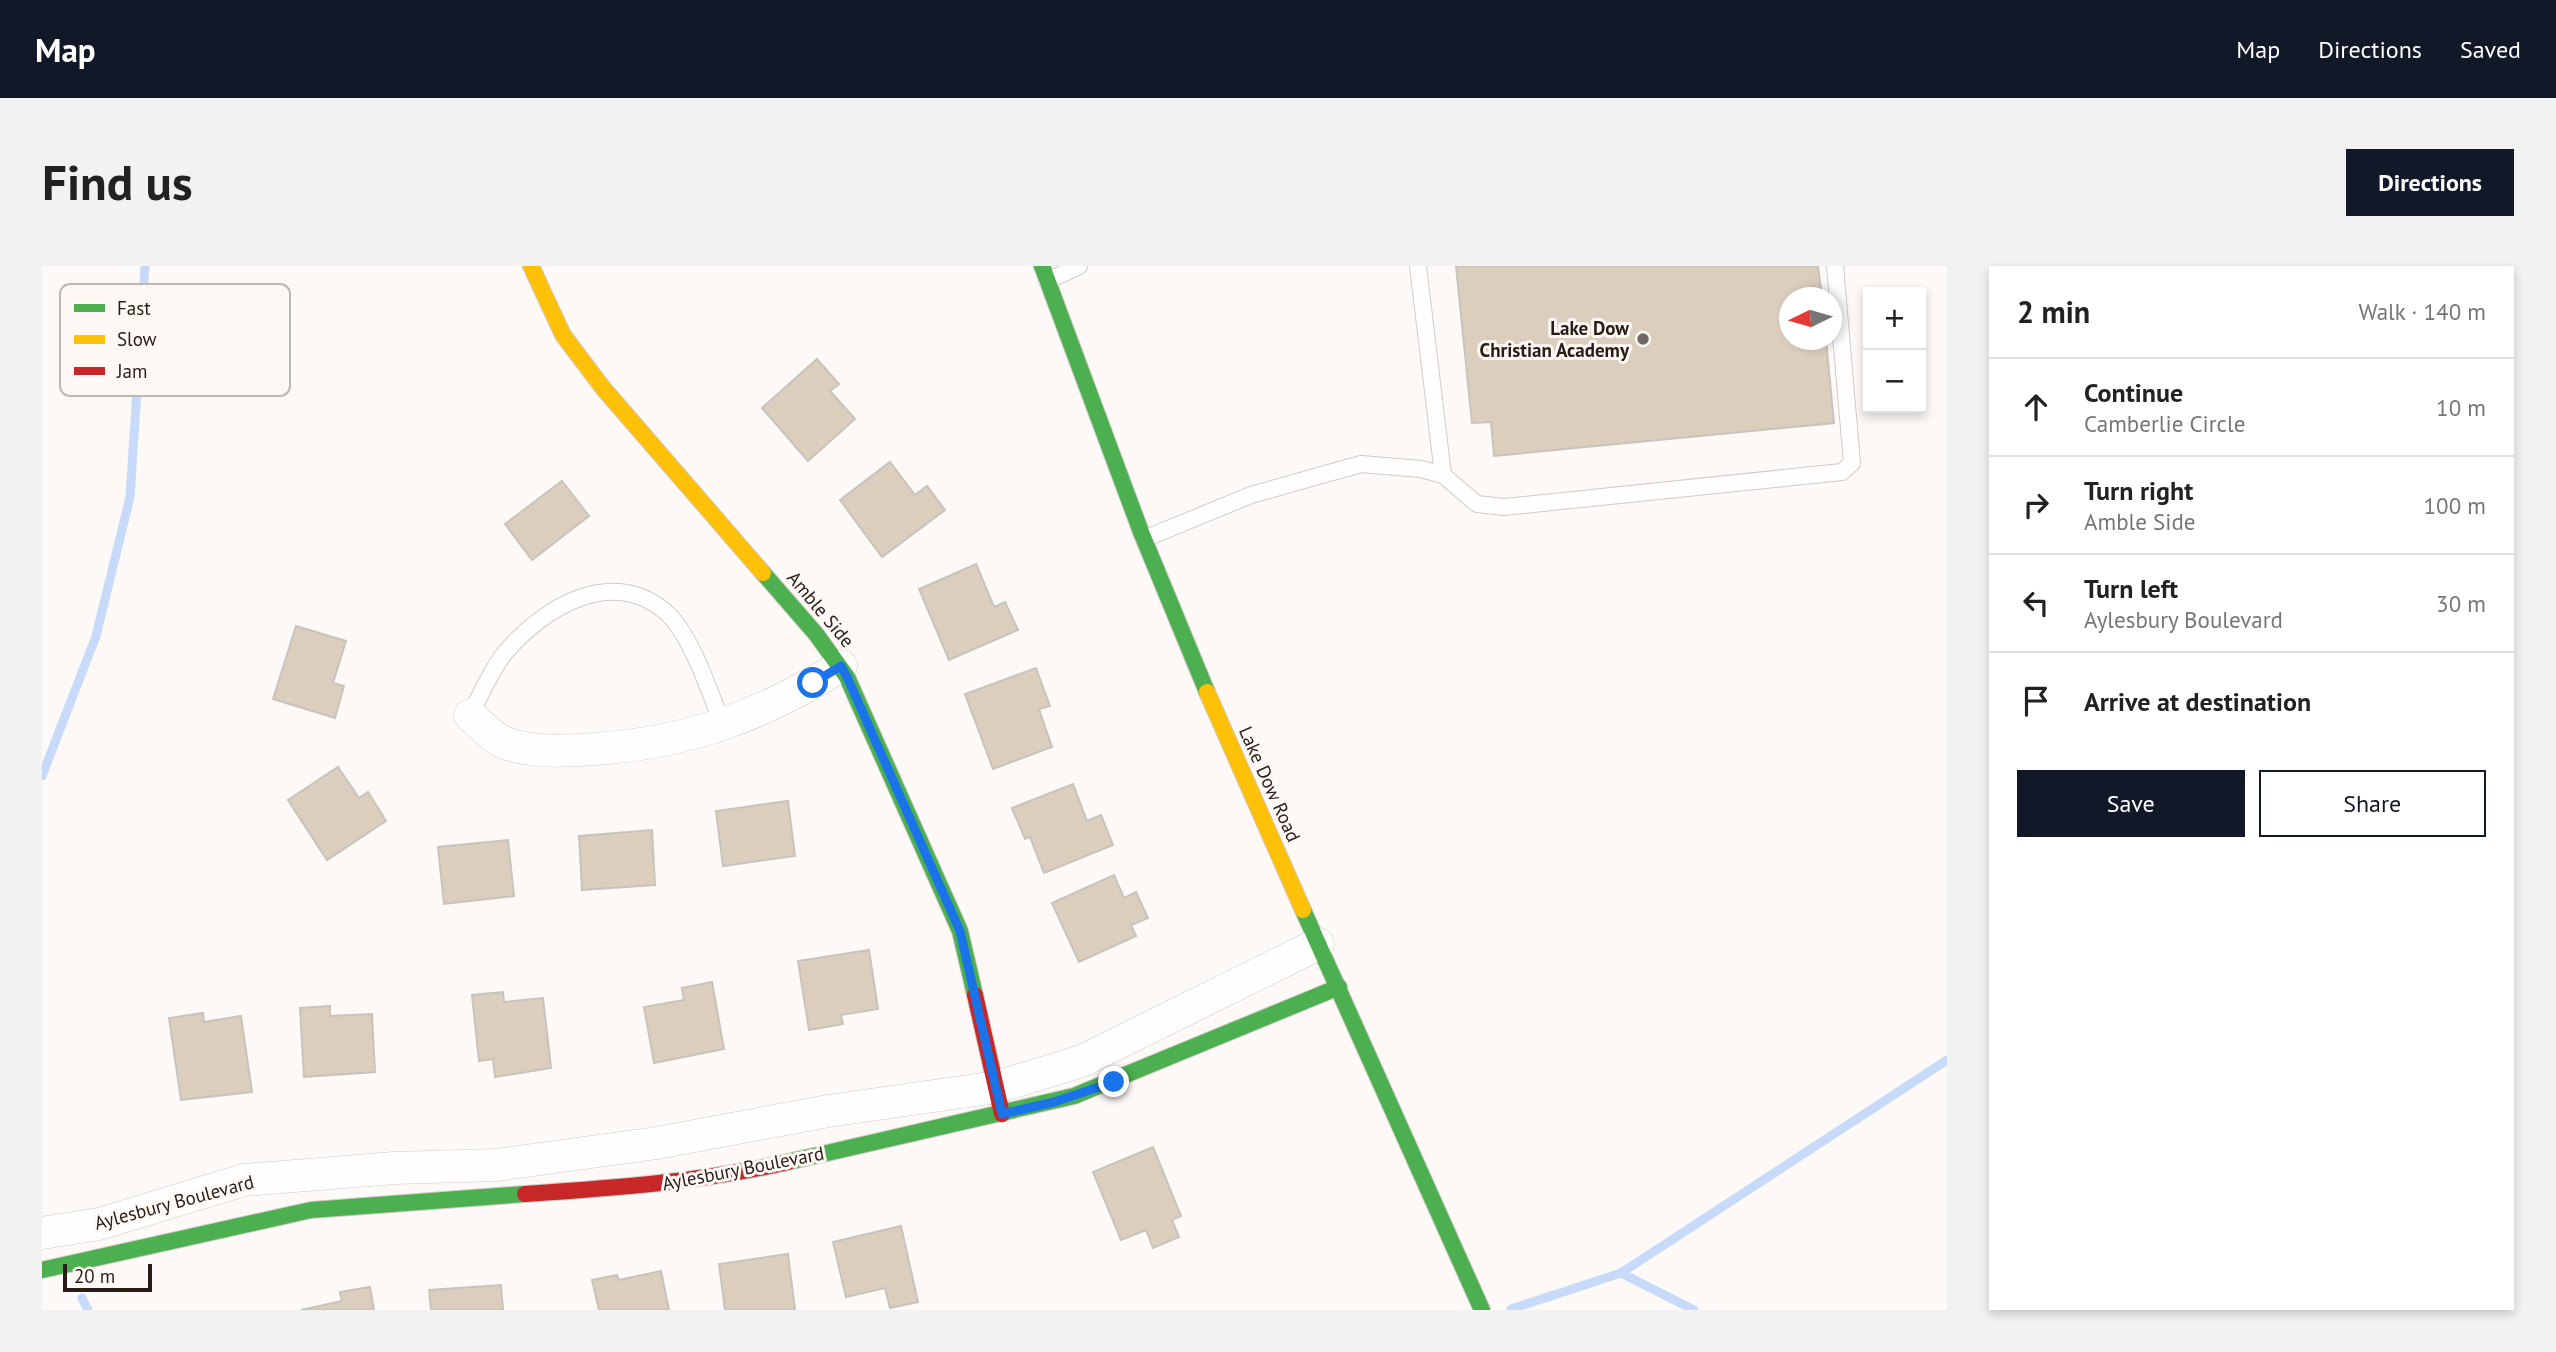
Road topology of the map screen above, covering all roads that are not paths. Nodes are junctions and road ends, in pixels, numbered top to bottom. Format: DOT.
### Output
graph roads {
  1 [pos="531,266"];
  2 [pos="1079,266"];
  3 [pos="1418,266"];
  4 [pos="1835,266"];
  5 [pos="1045,274"];
  6 [pos="1443,475"];
  7 [pos="1144,539"];
  8 [pos="841,666"];
  9 [pos="470,715"];
  10 [pos="723,726"];
  11 [pos="1318,944"];
  12 [pos="1339,986"];
  13 [pos="1000,1101"];
  14 [pos="42,1233"];
  15 [pos="42,1270"];
  16 [pos="1482,1310"];
  1 -- 8 [label="street, Amble Side"];
  2 -- 5 [label="lane"];
  3 -- 6 [label="lane"];
  4 -- 6 [label="lane"];
  5 -- 7 [label="street, Lake Dow Road"];
  6 -- 7 [label="lane"];
  7 -- 11 [label="street, Lake Dow Road"];
  8 -- 10 [label="street"];
  8 -- 13 [label="street, Amble Side"];
  9 -- 10 [label="street"];
  9 -- 10 [label="lane"];
  11 -- 12 [label="street, Lake Dow Road"];
  11 -- 13 [label="street, Aylesbury Boulevard"];
  12 -- 13 [label="street, Aylesbury Boulevard"];
  12 -- 16 [label="street, Lake Dow Road"];
  13 -- 14 [label="street, Aylesbury Boulevard"];
  13 -- 15 [label="street, Aylesbury Boulevard"];
}
